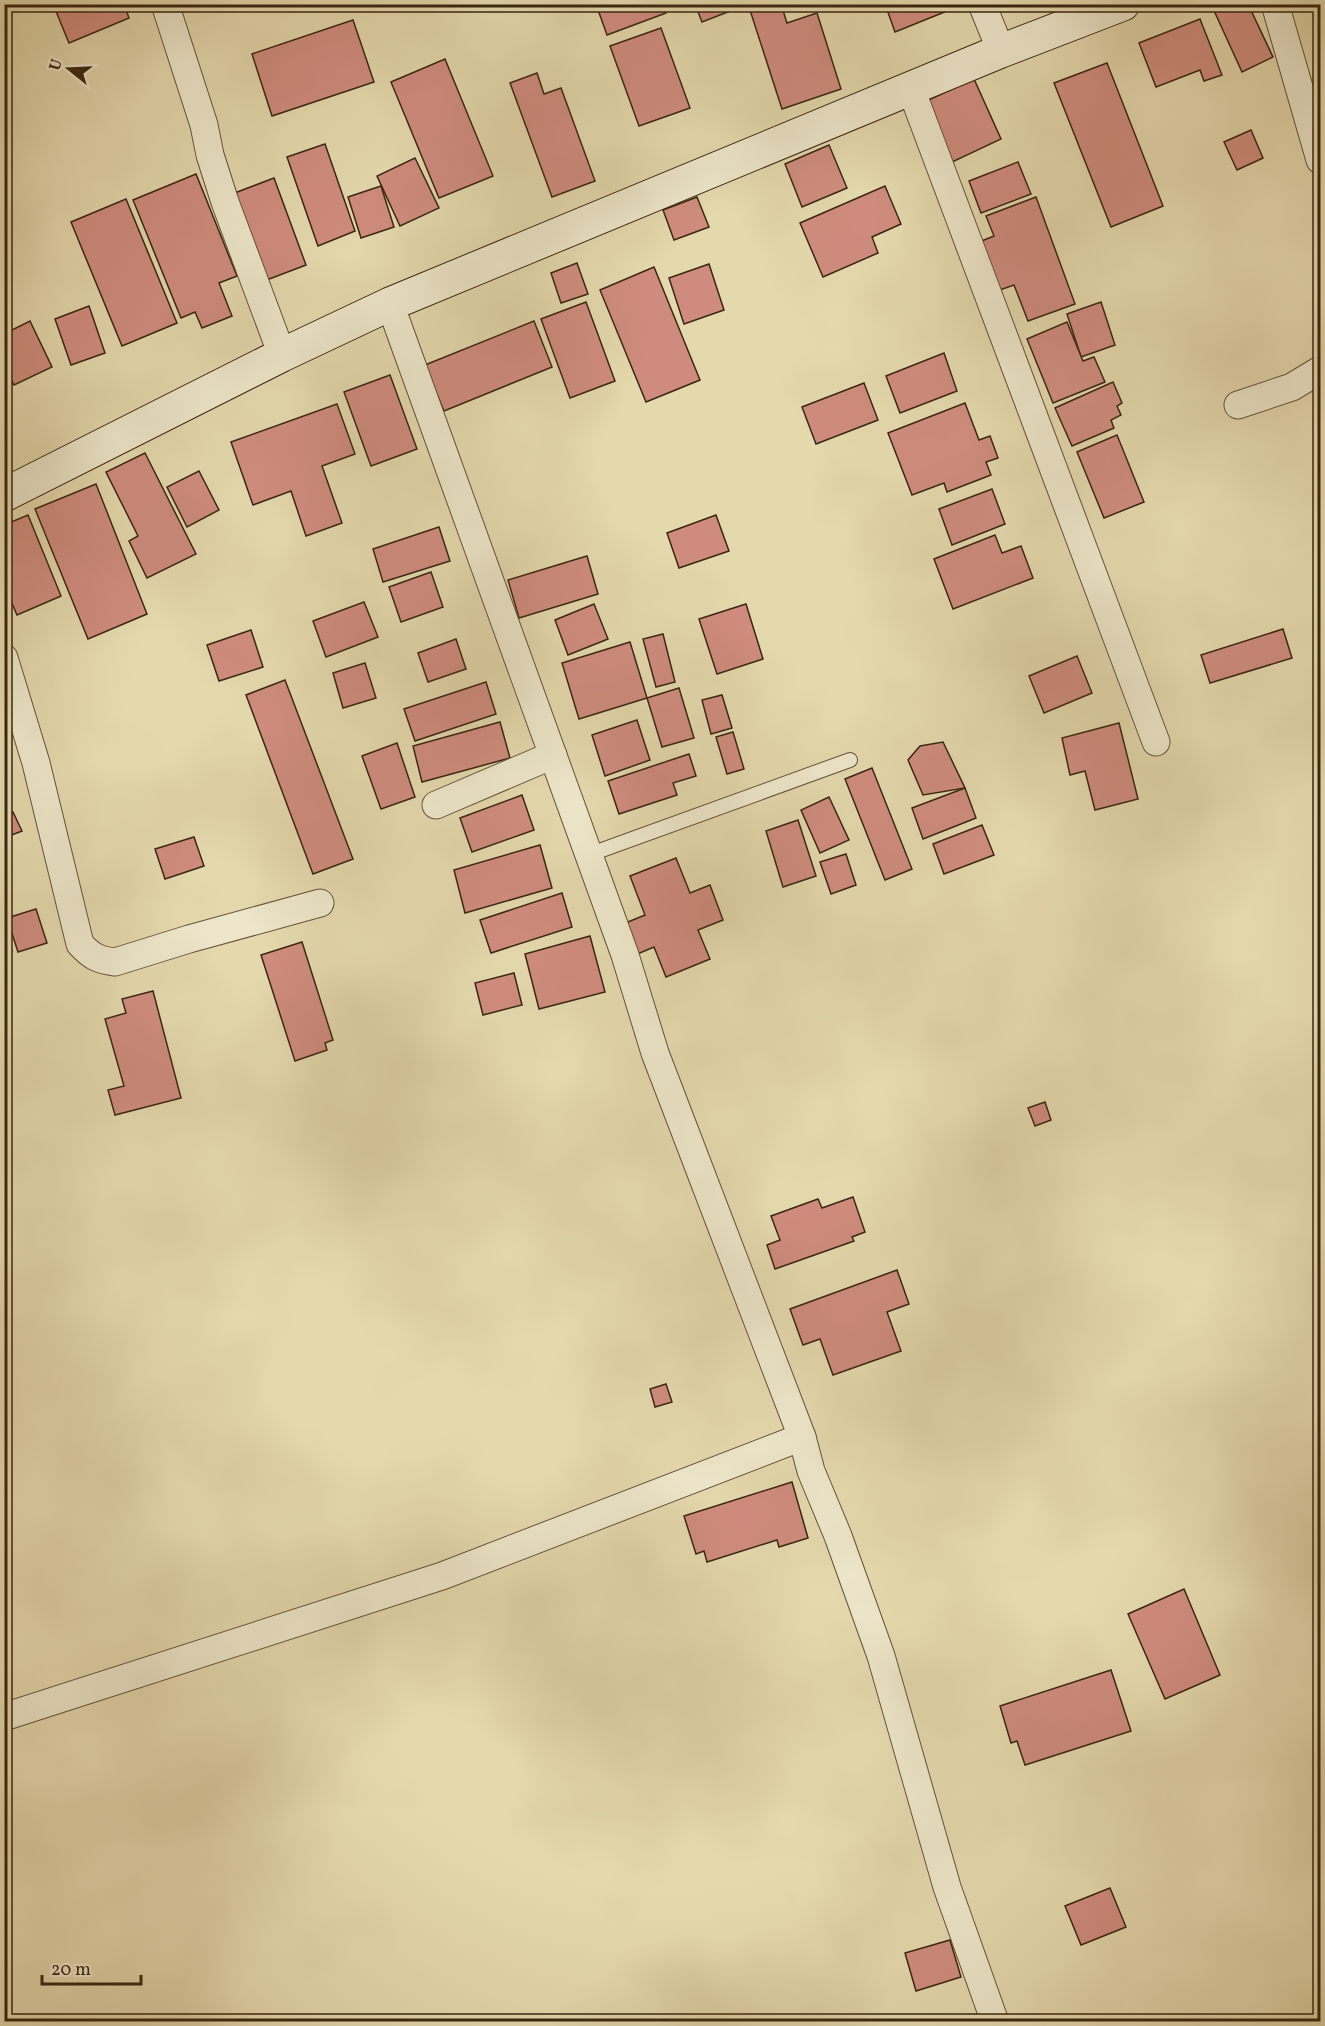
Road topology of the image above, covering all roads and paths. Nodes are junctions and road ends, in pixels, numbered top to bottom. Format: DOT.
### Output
graph roads {
  1 [pos="165,4"];
  2 [pos="982,4"];
  3 [pos="1124,4"];
  4 [pos="1275,4"];
  5 [pos="1001,51"];
  6 [pos="911,89"];
  7 [pos="1320,160"];
  8 [pos="390,304"];
  9 [pos="282,355"];
  10 [pos="1320,370"];
  11 [pos="1238,405"];
  12 [pos="4,495"];
  13 [pos="4,658"];
  14 [pos="1156,742"];
  15 [pos="553,755"];
  16 [pos="850,760"];
  17 [pos="436,805"];
  18 [pos="588,855"];
  19 [pos="320,903"];
  20 [pos="802,1437"];
  21 [pos="4,1717"];
  22 [pos="995,2022"];
  1 -- 9 [label="street"];
  2 -- 5 [label="street"];
  3 -- 5 [label="street"];
  4 -- 7 [label="street"];
  5 -- 6 [label="street"];
  6 -- 8 [label="street"];
  6 -- 14 [label="street"];
  8 -- 9 [label="street"];
  8 -- 15 [label="street"];
  9 -- 12 [label="street"];
  10 -- 11 [label="street"];
  13 -- 19 [label="street"];
  15 -- 17 [label="street"];
  15 -- 18 [label="street"];
  16 -- 18 [label="lane"];
  18 -- 20 [label="street"];
  20 -- 21 [label="street"];
  20 -- 22 [label="street"];
}
